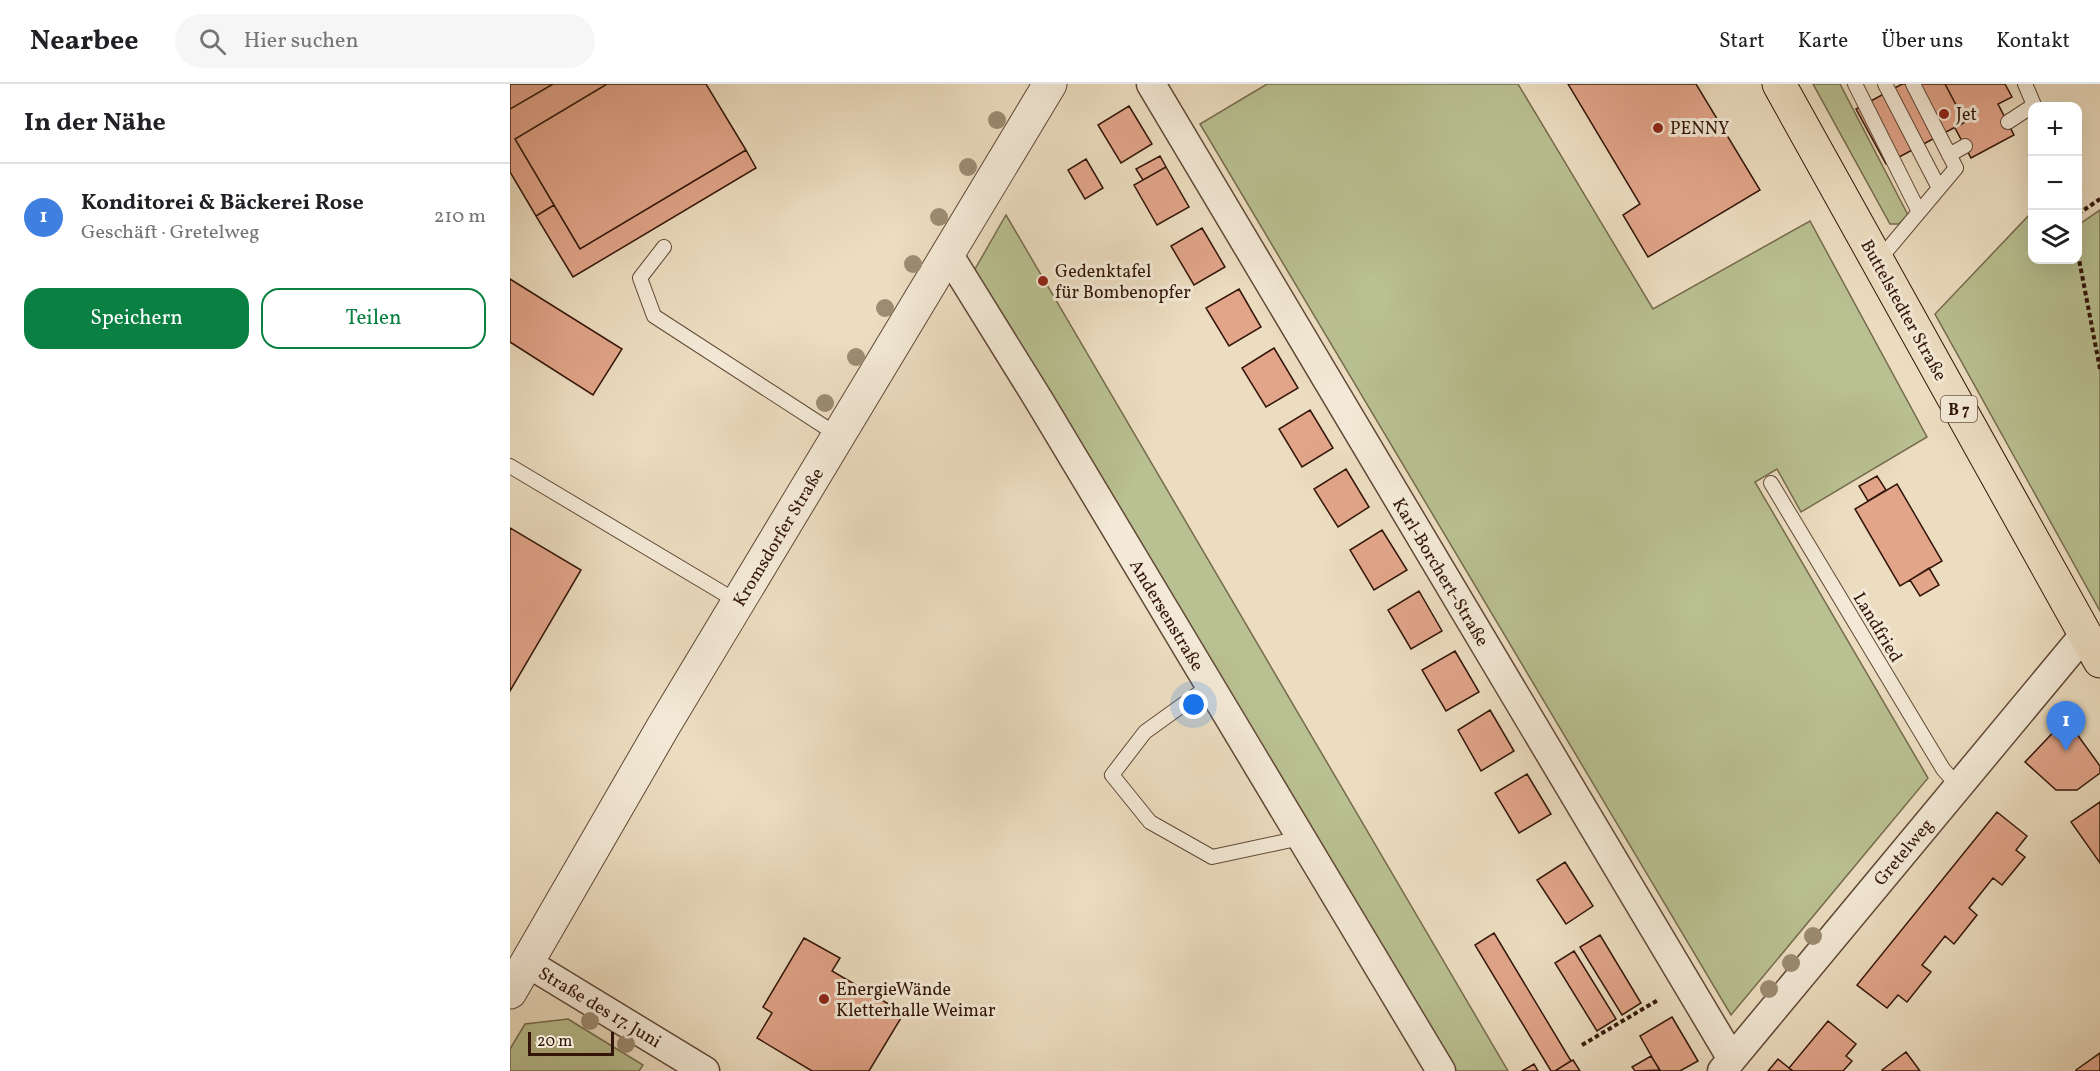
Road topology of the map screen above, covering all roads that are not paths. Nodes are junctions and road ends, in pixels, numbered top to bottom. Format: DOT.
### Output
graph roads {
  1 [pos="1050,84"];
  2 [pos="1151,84"];
  3 [pos="1779,84"];
  4 [pos="1855,84"];
  5 [pos="1885,84"];
  6 [pos="1913,84"];
  7 [pos="2025,84"];
  8 [pos="2008,122"];
  9 [pos="1965,146"];
  10 [pos="1949,155"];
  11 [pos="1939,188"];
  12 [pos="1919,212"];
  13 [pos="664,247"];
  14 [pos="947,252"];
  15 [pos="1877,263"];
  16 [pos="839,436"];
  17 [pos="510,466"];
  18 [pos="1771,483"];
  19 [pos="738,602"];
  20 [pos="2092,648"];
  21 [pos="1209,686"];
  22 [pos="1958,786"];
  23 [pos="1301,838"];
  24 [pos="518,958"];
  25 [pos="510,992"];
  26 [pos="1727,1065"];
  27 [pos="705,1071"];
  28 [pos="1441,1071"];
  1 -- 14 [label="street, Kromsdorfer Straße"];
  2 -- 26 [label="street, Karl-Borchert-Straße"];
  3 -- 15 [label="main road, Buttelstedter Straße / B 7"];
  4 -- 12 [label="lane"];
  5 -- 11 [label="lane"];
  6 -- 10 [label="lane"];
  7 -- 8 [label="lane"];
  9 -- 10 [label="lane"];
  10 -- 11 [label="lane"];
  11 -- 12 [label="lane"];
  12 -- 15 [label="lane"];
  13 -- 16 [label="lane"];
  14 -- 16 [label="street, Kromsdorfer Straße"];
  14 -- 21 [label="street, Andersenstraße"];
  15 -- 20 [label="main road, Buttelstedter Straße / B 7"];
  16 -- 19 [label="street, Kromsdorfer Straße"];
  17 -- 19 [label="lane"];
  18 -- 22 [label="lane, Landfried"];
  19 -- 24 [label="street, Kromsdorfer Straße"];
  20 -- 22 [label="street, Gretelweg"];
  21 -- 23 [label="street, Andersenstraße"];
  21 -- 23 [label="lane"];
  22 -- 26 [label="street, Gretelweg"];
  23 -- 28 [label="street, Andersenstraße"];
  24 -- 25 [label="street, Kromsdorfer Straße"];
  24 -- 27 [label="street, Straße des 17. Juni"];
}
